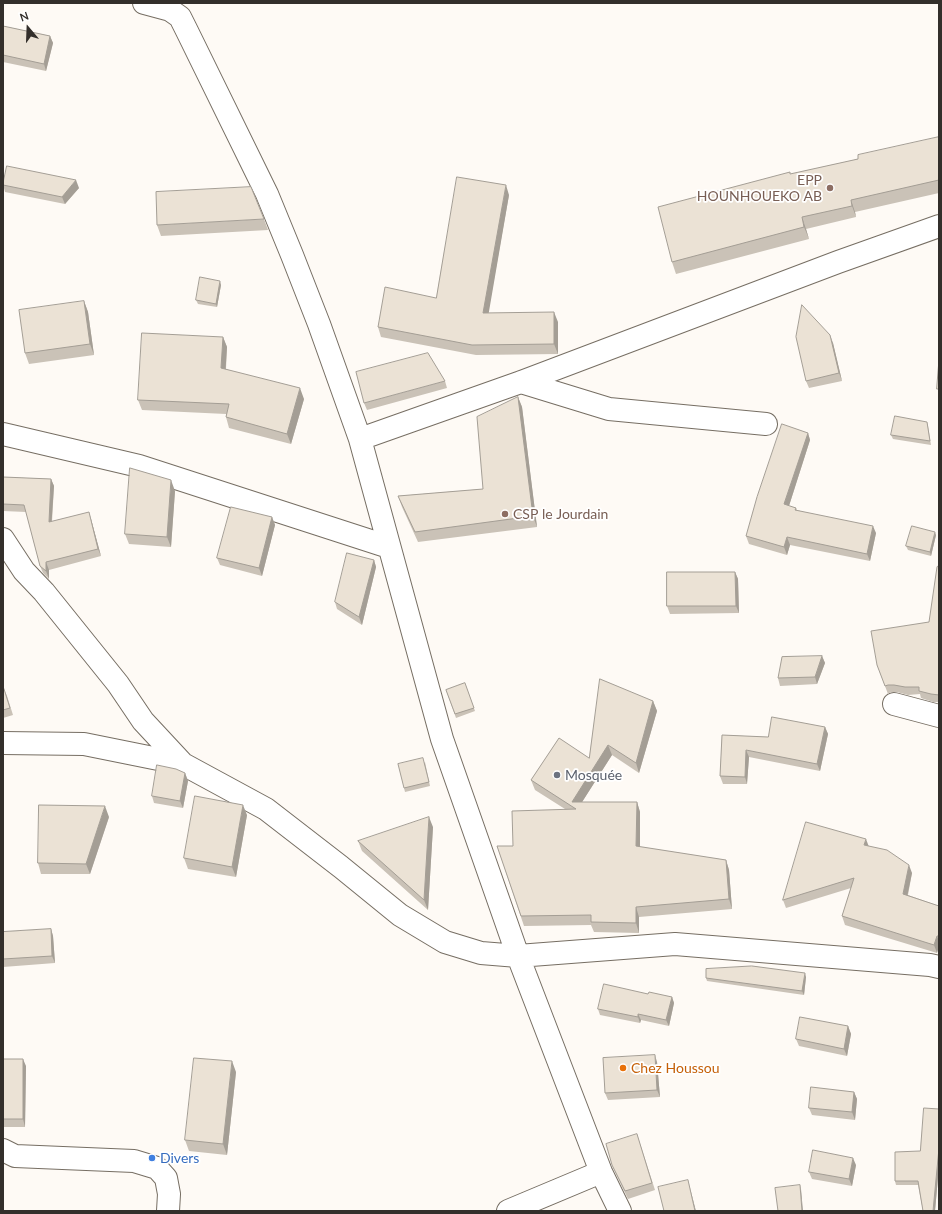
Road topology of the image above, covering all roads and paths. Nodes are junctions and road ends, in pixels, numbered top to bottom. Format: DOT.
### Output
graph roads {
  1 [pos="144,3"];
  2 [pos="939,226"];
  3 [pos="521,382"];
  4 [pos="766,424"];
  5 [pos="3,434"];
  6 [pos="360,440"];
  7 [pos="3,539"];
  8 [pos="389,547"];
  9 [pos="894,704"];
  10 [pos="939,716"];
  11 [pos="3,743"];
  12 [pos="183,764"];
  13 [pos="518,956"];
  14 [pos="939,967"];
  15 [pos="3,1150"];
  16 [pos="601,1172"];
  17 [pos="168,1211"];
  18 [pos="508,1211"];
  19 [pos="620,1211"];
  1 -- 6 [label="street"];
  2 -- 3 [label="street"];
  3 -- 4 [label="street"];
  3 -- 6 [label="street"];
  5 -- 8 [label="street"];
  6 -- 8 [label="street"];
  7 -- 12 [label="street"];
  8 -- 13 [label="street"];
  9 -- 10 [label="street"];
  11 -- 12 [label="street"];
  12 -- 13 [label="street"];
  13 -- 14 [label="street"];
  13 -- 16 [label="street"];
  15 -- 17 [label="street"];
  16 -- 18 [label="street"];
  16 -- 19 [label="street"];
}
